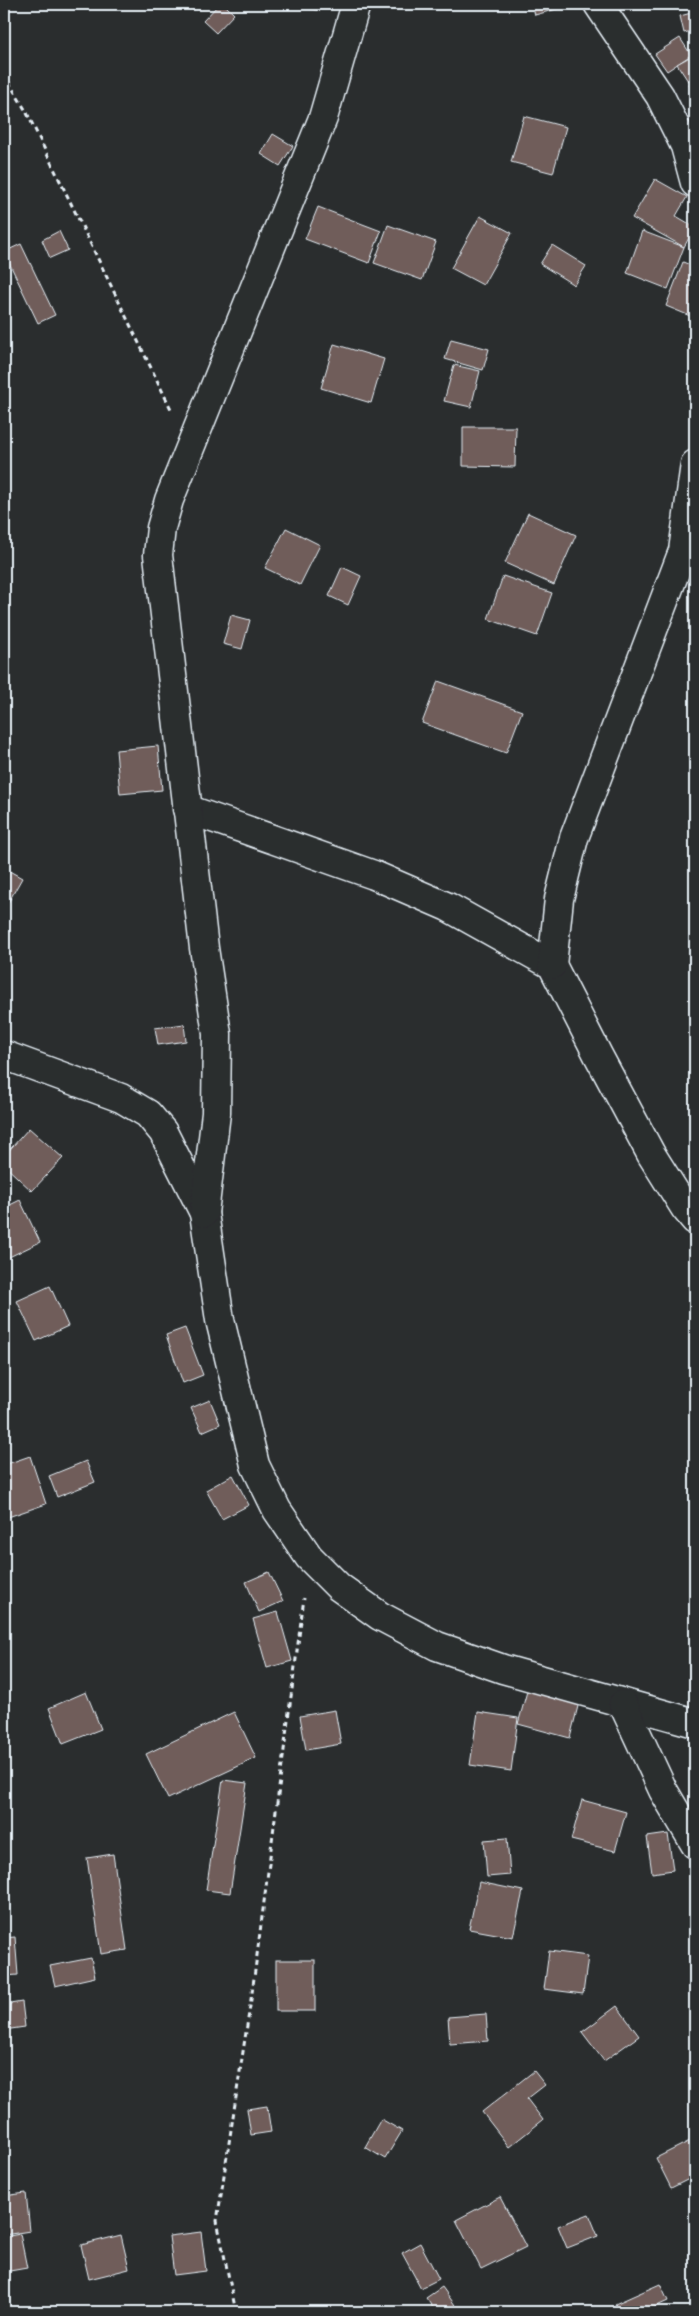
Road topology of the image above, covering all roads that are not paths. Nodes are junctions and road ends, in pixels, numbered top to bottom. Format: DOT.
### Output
graph roads {
  1 [pos="356,4"];
  2 [pos="598,4"];
  3 [pos="695,182"];
  4 [pos="695,464"];
  5 [pos="187,809"];
  6 [pos="552,966"];
  7 [pos="4,1055"];
  8 [pos="204,1212"];
  9 [pos="695,1220"];
  10 [pos="622,1704"];
  11 [pos="695,1723"];
  12 [pos="695,1844"];
  1 -- 5 [label="street"];
  2 -- 3 [label="street"];
  4 -- 6 [label="street"];
  5 -- 6 [label="street"];
  5 -- 8 [label="street"];
  6 -- 9 [label="street"];
  7 -- 8 [label="street"];
  8 -- 10 [label="street"];
  10 -- 11 [label="street"];
  10 -- 12 [label="street"];
}
